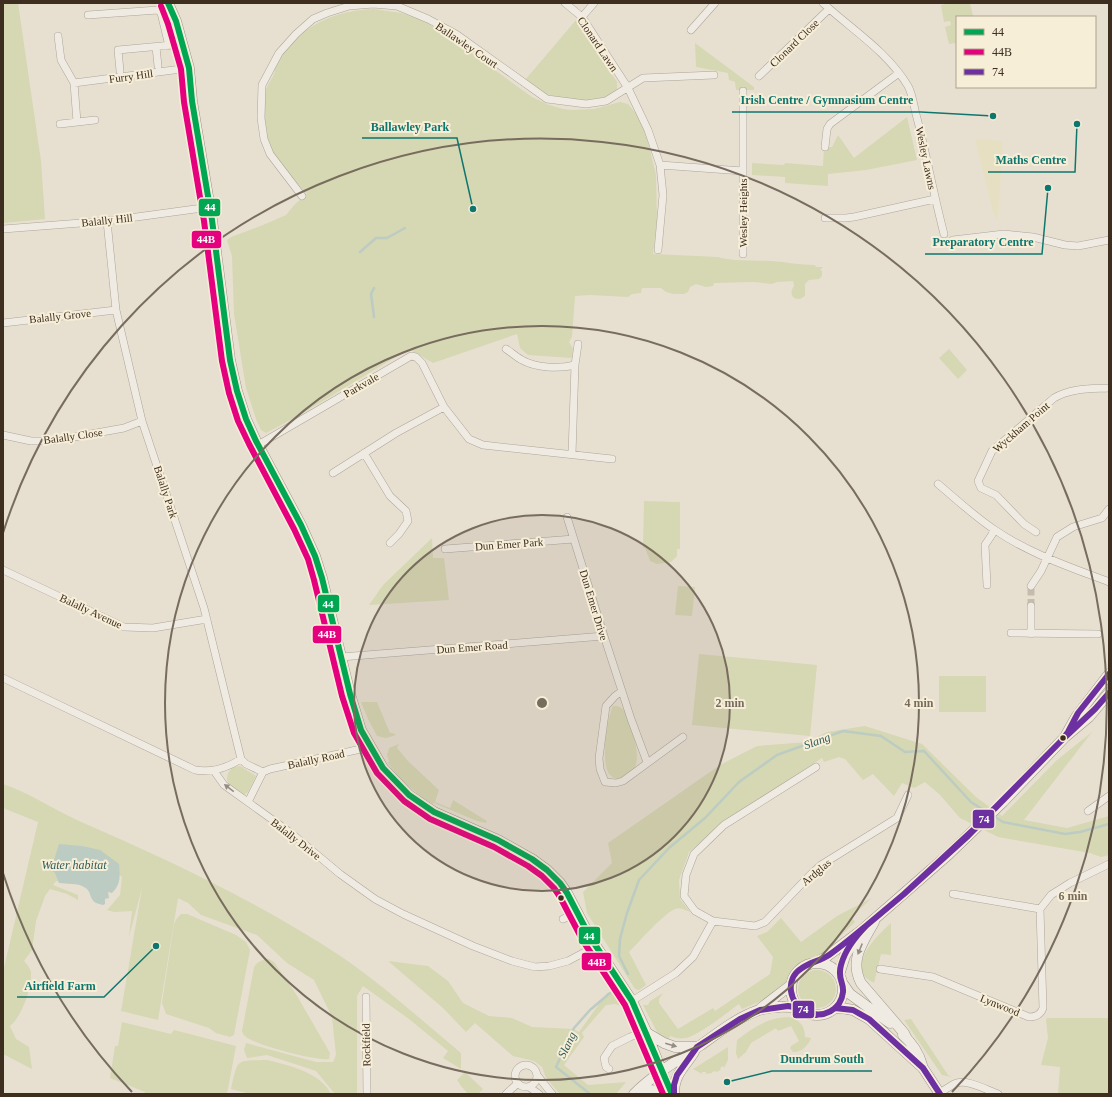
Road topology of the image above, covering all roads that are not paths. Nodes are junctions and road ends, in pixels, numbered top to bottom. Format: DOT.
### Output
graph roads {
  1 [pos="168,3"];
  2 [pos="565,3"];
  3 [pos="594,3"];
  4 [pos="715,3"];
  5 [pos="823,3"];
  6 [pos="830,9"];
  7 [pos="88,15"];
  8 [pos="582,17"];
  9 [pos="691,30"];
  10 [pos="58,36"];
  11 [pos="183,44"];
  12 [pos="169,46"];
  13 [pos="156,47"];
  14 [pos="158,66"];
  15 [pos="188,68"];
  16 [pos="120,71"];
  17 [pos="899,73"];
  18 [pos="714,75"];
  19 [pos="759,76"];
  20 [pos="74,83"];
  21 [pos="628,88"];
  22 [pos="743,91"];
  23 [pos="95,120"];
  24 [pos="77,122"];
  25 [pos="60,124"];
  26 [pos="825,147"];
  27 [pos="660,165"];
  28 [pos="743,171"];
  29 [pos="302,196"];
  30 [pos="935,199"];
  31 [pos="210,207"];
  32 [pos="825,218"];
  33 [pos="107,221"];
  34 [pos="3,229"];
  35 [pos="944,234"];
  36 [pos="954,240"];
  37 [pos="1109,240"];
  38 [pos="658,250"];
  39 [pos="743,254"];
  40 [pos="116,310"];
  41 [pos="3,323"];
  42 [pos="578,344"];
  43 [pos="506,349"];
  44 [pos="575,365"];
  45 [pos="1109,388"];
  46 [pos="444,407"];
  47 [pos="142,421"];
  48 [pos="3,435"];
  49 [pos="258,445"];
  50 [pos="364,453"];
  51 [pos="572,454"];
  52 [pos="612,459"];
  53 [pos="334,473"];
  54 [pos="938,484"];
  55 [pos="1109,510"];
  56 [pos="567,518"];
  57 [pos="995,530"];
  58 [pos="1036,532"];
  59 [pos="574,540"];
  60 [pos="390,543"];
  61 [pos="445,549"];
  62 [pos="1047,559"];
  63 [pos="3,570"];
  64 [pos="1109,582"];
  65 [pos="987,585"];
  66 [pos="1031,586"];
  67 [pos="1031,606"];
  68 [pos="207,619"];
  69 [pos="1011,633"];
  70 [pos="1031,634"];
  71 [pos="1098,634"];
  72 [pos="604,636"];
  73 [pos="341,657"];
  74 [pos="1109,674"];
  75 [pos="3,678"];
  76 [pos="622,691"];
  77 [pos="1109,693"];
  78 [pos="683,737"];
  79 [pos="1065,737"];
  80 [pos="370,747"];
  81 [pos="241,759"];
  82 [pos="647,762"];
  83 [pos="816,767"];
  84 [pos="214,771"];
  85 [pos="263,772"];
  86 [pos="908,795"];
  87 [pos="1109,796"];
  88 [pos="248,802"];
  89 [pos="1088,811"];
  90 [pos="1109,864"];
  91 [pos="953,894"];
  92 [pos="1040,909"];
  93 [pos="577,913"];
  94 [pos="878,915"];
  95 [pos="563,919"];
  96 [pos="713,921"];
  97 [pos="862,930"];
  98 [pos="596,946"];
  99 [pos="816,962"];
  100 [pos="880,969"];
  101 [pos="841,979"];
  102 [pos="791,985"];
  103 [pos="366,997"];
  104 [pos="632,1001"];
  105 [pos="799,1008"];
  106 [pos="835,1008"];
  107 [pos="760,1010"];
  108 [pos="646,1032"];
  109 [pos="907,1039"];
  110 [pos="697,1047"];
  111 [pos="923,1068"];
  112 [pos="609,1069"];
  113 [pos="661,1070"];
  114 [pos="537,1076"];
  115 [pos="518,1083"];
  116 [pos="529,1087"];
  117 [pos="636,1091"];
  118 [pos="367,1094"];
  119 [pos="506,1094"];
  120 [pos="539,1094"];
  121 [pos="552,1094"];
  122 [pos="664,1094"];
  123 [pos="673,1094"];
  124 [pos="940,1094"];
  125 [pos="998,1094"];
  1 -- 11 [label="main road"];
  2 -- 8 [label="street, Clonard Lawn"];
  3 -- 8 [label="street"];
  4 -- 9 [label="street"];
  5 -- 6 [label="street, Wesley Lawns"];
  6 -- 17 [label="street, Wesley Lawns"];
  6 -- 19 [label="street, Clonard Close"];
  7 -- 12 [label="street"];
  8 -- 21 [label="street, Clonard Lawn"];
  10 -- 20 [label="street"];
  11 -- 12 [label="street"];
  11 -- 15 [label="main road"];
  12 -- 13 [label="street"];
  13 -- 14 [label="street"];
  13 -- 16 [label="street"];
  15 -- 20 [label="street, Furry Hill"];
  15 -- 31 [label="main road"];
  17 -- 26 [label="street"];
  17 -- 30 [label="street, Wesley Lawns"];
  18 -- 21 [label="street"];
  20 -- 24 [label="street"];
  21 -- 27 [label="street"];
  21 -- 29 [label="street, Ballawley Court"];
  22 -- 28 [label="street, Wesley Heights"];
  23 -- 24 [label="street"];
  24 -- 25 [label="street"];
  27 -- 28 [label="street, Wesley Heights"];
  27 -- 38 [label="street"];
  28 -- 39 [label="street, Wesley Heights"];
  30 -- 32 [label="street, Wesley Lawns"];
  30 -- 35 [label="street, Wesley Lawns"];
  31 -- 33 [label="street, Balally Hill"];
  31 -- 49 [label="main road"];
  33 -- 34 [label="street, Balally Hill"];
  33 -- 40 [label="street, Balally Park"];
  36 -- 37 [label="street"];
  40 -- 41 [label="street, Balally Grove"];
  40 -- 47 [label="street, Balally Park"];
  42 -- 44 [label="street"];
  43 -- 44 [label="street"];
  44 -- 51 [label="street"];
  45 -- 58 [label="street, Wyckham Point"];
  46 -- 49 [label="street, Parkvale"];
  46 -- 50 [label="street"];
  46 -- 51 [label="street, Parkvale"];
  47 -- 48 [label="street, Balally Close"];
  47 -- 68 [label="street, Balally Park"];
  49 -- 73 [label="main road"];
  50 -- 53 [label="street"];
  50 -- 60 [label="street"];
  51 -- 52 [label="street, Parkvale"];
  54 -- 57 [label="street"];
  55 -- 62 [label="street"];
  56 -- 59 [label="street, Dun Emer Drive"];
  57 -- 62 [label="street"];
  57 -- 65 [label="street"];
  59 -- 61 [label="street, Dun Emer Park"];
  59 -- 72 [label="street, Dun Emer Drive"];
  62 -- 64 [label="street"];
  62 -- 66 [label="street"];
  63 -- 68 [label="street, Balally Avenue"];
  67 -- 70 [label="street"];
  68 -- 81 [label="street, Balally Park"];
  69 -- 70 [label="street"];
  70 -- 71 [label="street"];
  72 -- 73 [label="street, Dun Emer Road"];
  72 -- 76 [label="street, Dun Emer Drive"];
  73 -- 80 [label="main road"];
  74 -- 79 [label="main road"];
  75 -- 84 [label="street"];
  76 -- 82 [label="street, Dun Emer Drive"];
  76 -- 82 [label="street"];
  77 -- 79 [label="main road"];
  78 -- 82 [label="street"];
  79 -- 94 [label="main road"];
  80 -- 85 [label="street, Balally Road"];
  80 -- 93 [label="main road"];
  81 -- 84 [label="street"];
  81 -- 85 [label="street"];
  83 -- 96 [label="street, Ardglas"];
  88 -- 84 [label="street, Balally Drive, one-way"];
  85 -- 88 [label="street"];
  86 -- 96 [label="street, Ardglas"];
  87 -- 89 [label="street"];
  88 -- 98 [label="street, Balally Drive"];
  90 -- 92 [label="street"];
  91 -- 92 [label="street"];
  92 -- 100 [label="street, Lynwood"];
  93 -- 95 [label="street"];
  93 -- 98 [label="main road"];
  94 -- 97 [label="main road"];
  94 -- 109 [label="main road, one-way"];
  96 -- 104 [label="street"];
  97 -- 99 [label="main road"];
  97 -- 101 [label="main road"];
  98 -- 104 [label="main road"];
  99 -- 101 [label="main road"];
  99 -- 102 [label="main road"];
  101 -- 106 [label="main road"];
  101 -- 109 [label="main road"];
  102 -- 105 [label="main road"];
  102 -- 107 [label="main road"];
  103 -- 118 [label="street, Rockfield"];
  104 -- 108 [label="main road"];
  105 -- 106 [label="main road"];
  105 -- 107 [label="main road"];
  106 -- 111 [label="main road"];
  107 -- 110 [label="main road"];
  108 -- 110 [label="main road, one-way"];
  108 -- 112 [label="street"];
  108 -- 113 [label="main road"];
  109 -- 111 [label="main road"];
  110 -- 113 [label="main road"];
  110 -- 123 [label="main road"];
  111 -- 124 [label="main road"];
  113 -- 117 [label="main road"];
  113 -- 123 [label="street"];
  114 -- 115 [label="street"];
  114 -- 116 [label="street"];
  114 -- 121 [label="street"];
  115 -- 116 [label="street"];
  115 -- 119 [label="street"];
  116 -- 120 [label="street"];
  117 -- 122 [label="main road"];
  124 -- 125 [label="street"];
}
